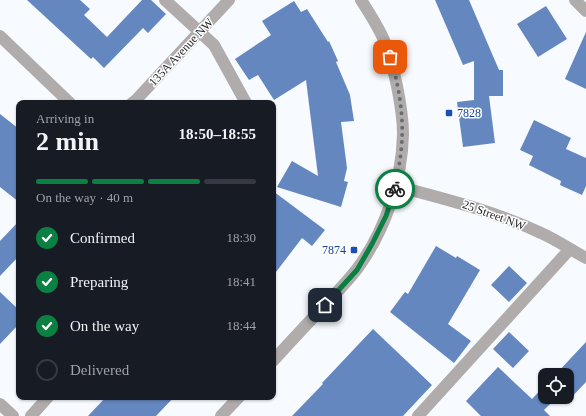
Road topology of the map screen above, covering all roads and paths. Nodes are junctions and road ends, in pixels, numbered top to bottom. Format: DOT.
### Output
graph roads {
  1 [pos="165,0"];
  2 [pos="229,0"];
  3 [pos="361,0"];
  4 [pos="575,0"];
  5 [pos="586,11"];
  6 [pos="200,32"];
  7 [pos="0,36"];
  8 [pos="67,100"];
  9 [pos="135,100"];
  10 [pos="244,100"];
  11 [pos="396,186"];
  12 [pos="570,249"];
  13 [pos="586,258"];
  14 [pos="276,358"];
  15 [pos="45,400"];
  16 [pos="236,400"];
  17 [pos="0,404"];
  18 [pos="13,416"];
  19 [pos="31,416"];
  20 [pos="222,416"];
  21 [pos="418,416"];
  1 -- 6 [label="street"];
  2 -- 6 [label="street, 135A Avenue NW"];
  3 -- 11 [label="street"];
  4 -- 5 [label="street"];
  6 -- 9 [label="street, 135A Avenue NW"];
  6 -- 10 [label="street"];
  7 -- 8 [label="street"];
  11 -- 12 [label="street, 25 Street NW"];
  11 -- 14 [label="street"];
  12 -- 13 [label="street, 25 Street NW"];
  12 -- 21 [label="street"];
  15 -- 19 [label="street"];
  16 -- 20 [label="street"];
  17 -- 18 [label="street"];
}
